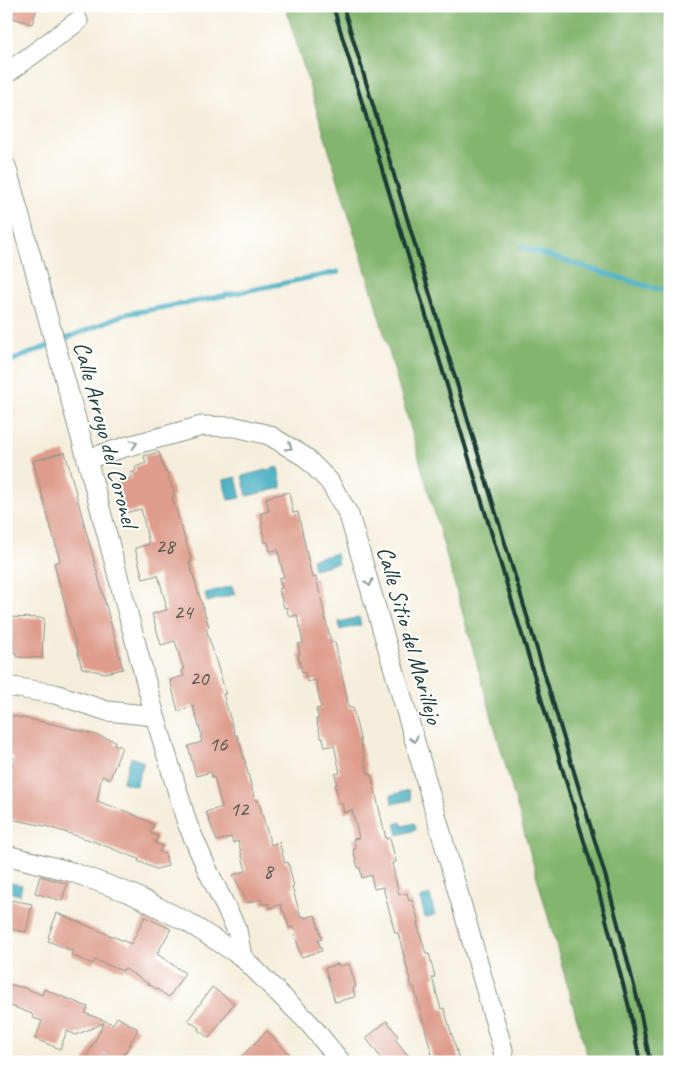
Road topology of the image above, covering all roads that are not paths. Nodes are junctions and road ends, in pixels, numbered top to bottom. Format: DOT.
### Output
graph roads {
  1 [pos="78,22"];
  2 [pos="6,74"];
  3 [pos="6,166"];
  4 [pos="87,459"];
  5 [pos="6,686"];
  6 [pos="155,716"];
  7 [pos="6,855"];
  8 [pos="242,957"];
  9 [pos="341,1062"];
  10 [pos="504,1062"];
  1 -- 2 [label="street"];
  3 -- 4 [label="street, Calle Arroyo del Coronel"];
  4 -- 6 [label="street, Calle Arroyo del Coronel"];
  4 -- 10 [label="street, Calle Sitio del Marillejo, one-way"];
  5 -- 6 [label="street"];
  6 -- 8 [label="street, Calle Arroyo del Coronel"];
  7 -- 8 [label="street"];
  8 -- 9 [label="street"];
}
